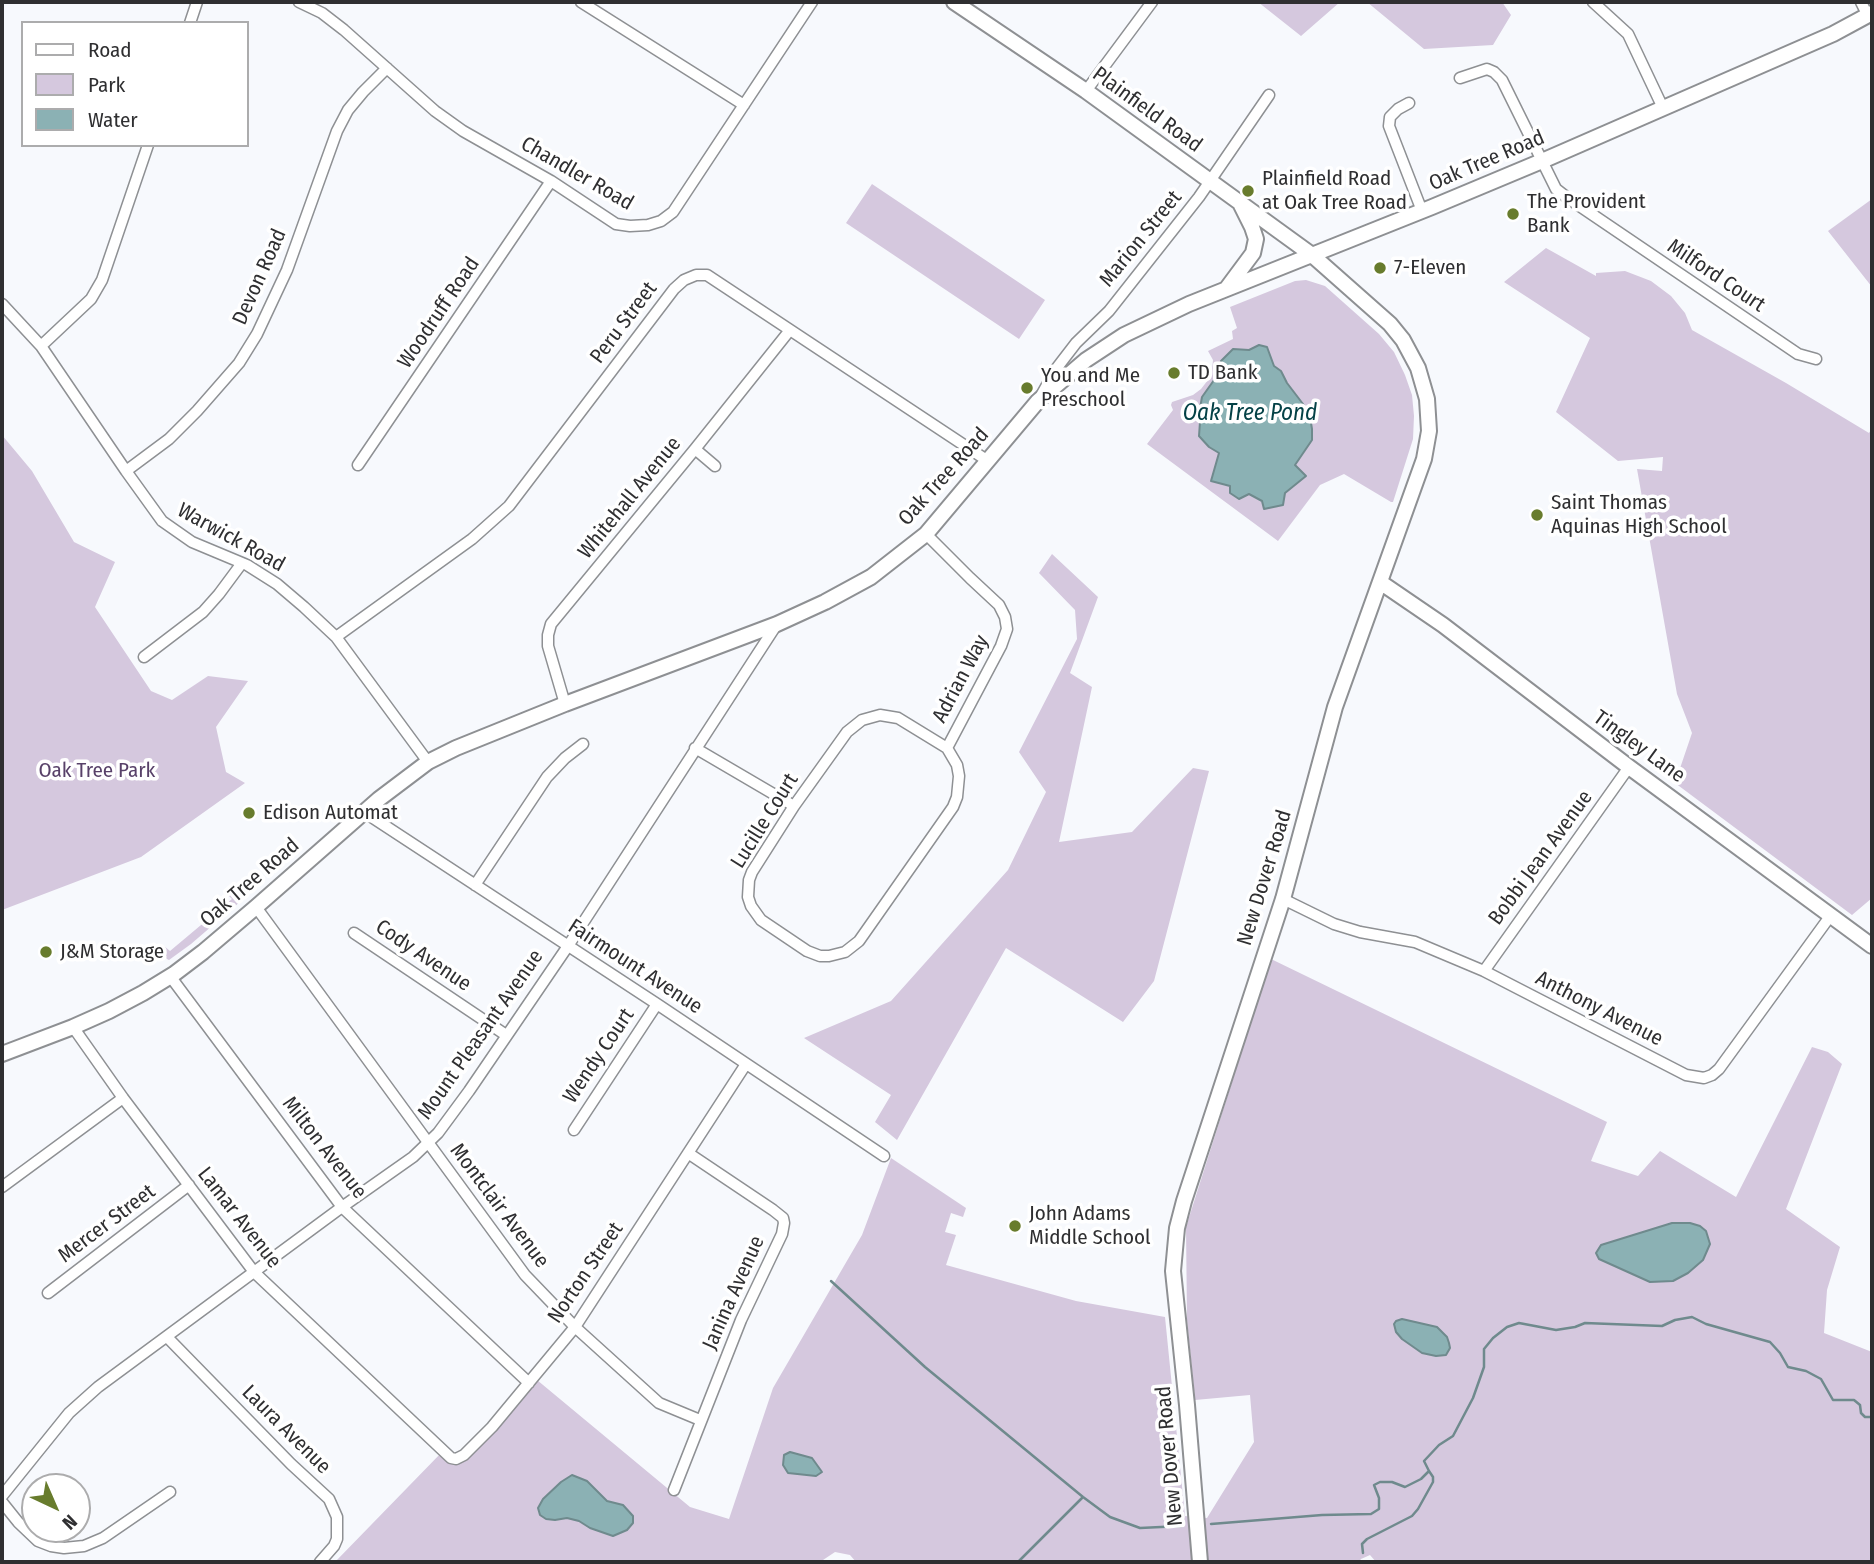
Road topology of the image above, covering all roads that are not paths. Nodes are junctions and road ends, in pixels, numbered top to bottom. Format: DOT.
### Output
graph roads {
  1 [pos="197,2"];
  2 [pos="299,2"];
  3 [pos="582,2"];
  4 [pos="812,2"];
  5 [pos="954,2"];
  6 [pos="1152,2"];
  7 [pos="1593,2"];
  8 [pos="1867,10"];
  9 [pos="191,21"];
  10 [pos="387,68"];
  11 [pos="1460,78"];
  12 [pos="1086,91"];
  13 [pos="1269,95"];
  14 [pos="1409,103"];
  15 [pos="744,105"];
  16 [pos="1663,108"];
  17 [pos="147,147"];
  18 [pos="1542,161"];
  19 [pos="551,181"];
  20 [pos="1210,181"];
  21 [pos="1241,204"];
  22 [pos="1422,211"];
  23 [pos="1312,255"];
  24 [pos="1225,289"];
  25 [pos="2,304"];
  26 [pos="790,330"];
  27 [pos="41,345"];
  28 [pos="1816,359"];
  29 [pos="1038,401"];
  30 [pos="695,449"];
  31 [pos="988,461"];
  32 [pos="358,465"];
  33 [pos="715,466"];
  34 [pos="126,471"];
  35 [pos="926,534"];
  36 [pos="242,563"];
  37 [pos="1380,582"];
  38 [pos="777,624"];
  39 [pos="336,637"];
  40 [pos="144,657"];
  41 [pos="565,704"];
  42 [pos="583,744"];
  43 [pos="695,748"];
  44 [pos="947,748"];
  45 [pos="428,762"];
  46 [pos="1629,767"];
  47 [pos="794,806"];
  48 [pos="364,811"];
  49 [pos="475,885"];
  50 [pos="1283,899"];
  51 [pos="256,907"];
  52 [pos="1831,915"];
  53 [pos="354,933"];
  54 [pos="568,946"];
  55 [pos="1872,946"];
  56 [pos="1484,971"];
  57 [pos="170,976"];
  58 [pos="657,1004"];
  59 [pos="73,1027"];
  60 [pos="506,1035"];
  61 [pos="2,1054"];
  62 [pos="746,1064"];
  63 [pos="123,1098"];
  64 [pos="574,1130"];
  65 [pos="428,1144"];
  66 [pos="688,1153"];
  67 [pos="884,1156"];
  68 [pos="189,1185"];
  69 [pos="2,1187"];
  70 [pos="342,1207"];
  71 [pos="254,1272"];
  72 [pos="48,1293"];
  73 [pos="575,1327"];
  74 [pos="167,1337"];
  75 [pos="528,1383"];
  76 [pos="700,1420"];
  77 [pos="431,1439"];
  78 [pos="674,1490"];
  79 [pos="170,1492"];
  80 [pos="2,1496"];
  81 [pos="2,1502"];
  82 [pos="320,1562"];
  83 [pos="1200,1562"];
  1 -- 9 [label="street"];
  2 -- 10 [label="street, Chandler Road"];
  3 -- 15 [label="street"];
  4 -- 15 [label="street, Chandler Road"];
  5 -- 12 [label="street, Plainfield Road"];
  6 -- 12 [label="street"];
  7 -- 16 [label="street"];
  8 -- 16 [label="street, Oak Tree Road"];
  10 -- 19 [label="street, Chandler Road"];
  10 -- 34 [label="street, Devon Road"];
  11 -- 18 [label="street, Milford Court"];
  12 -- 20 [label="street, Plainfield Road"];
  13 -- 20 [label="street, Marion Street"];
  14 -- 22 [label="street"];
  15 -- 19 [label="street, Chandler Road"];
  16 -- 18 [label="street, Oak Tree Road"];
  17 -- 27 [label="street"];
  18 -- 22 [label="street, Oak Tree Road"];
  18 -- 28 [label="street, Milford Court"];
  19 -- 32 [label="street, Woodruff Road"];
  20 -- 21 [label="street, Plainfield Road"];
  20 -- 29 [label="street, Marion Street"];
  21 -- 23 [label="street, Plainfield Road"];
  21 -- 24 [label="street"];
  22 -- 23 [label="street, Oak Tree Road"];
  23 -- 24 [label="street, Oak Tree Road"];
  23 -- 37 [label="street, New Dover Road"];
  24 -- 29 [label="street, Oak Tree Road"];
  25 -- 27 [label="street, Warwick Road"];
  26 -- 30 [label="street, Whitehall Avenue"];
  26 -- 31 [label="street, Peru Street"];
  26 -- 39 [label="street, Peru Street"];
  27 -- 34 [label="street, Warwick Road"];
  29 -- 31 [label="street, Oak Tree Road"];
  30 -- 33 [label="street"];
  30 -- 41 [label="street, Whitehall Avenue"];
  31 -- 35 [label="street, Oak Tree Road"];
  34 -- 36 [label="street, Warwick Road"];
  35 -- 38 [label="street, Oak Tree Road"];
  35 -- 44 [label="street, Adrian Way"];
  36 -- 39 [label="street, Warwick Road"];
  36 -- 40 [label="street"];
  37 -- 46 [label="street, Tingley Lane"];
  37 -- 50 [label="street, New Dover Road"];
  38 -- 41 [label="street, Oak Tree Road"];
  38 -- 43 [label="street, Mount Pleasant Avenue"];
  39 -- 45 [label="street, Warwick Road"];
  41 -- 45 [label="street, Oak Tree Road"];
  42 -- 49 [label="street"];
  43 -- 47 [label="street"];
  43 -- 54 [label="street, Mount Pleasant Avenue"];
  44 -- 47 [label="street, Lucille Court"];
  44 -- 47 [label="street, Lucille Court"];
  45 -- 48 [label="street, Oak Tree Road"];
  46 -- 52 [label="street, Tingley Lane"];
  46 -- 56 [label="street, Bobbi Jean Avenue"];
  48 -- 49 [label="street, Fairmount Avenue"];
  48 -- 51 [label="street, Oak Tree Road"];
  49 -- 54 [label="street, Fairmount Avenue"];
  50 -- 56 [label="street, Anthony Avenue"];
  50 -- 83 [label="street, New Dover Road"];
  51 -- 57 [label="street, Oak Tree Road"];
  51 -- 65 [label="street, Montclair Avenue"];
  52 -- 55 [label="street, Tingley Lane"];
  52 -- 56 [label="street, Anthony Avenue"];
  53 -- 60 [label="street, Cody Avenue"];
  54 -- 58 [label="street, Fairmount Avenue"];
  54 -- 60 [label="street, Mount Pleasant Avenue"];
  57 -- 59 [label="street, Oak Tree Road"];
  57 -- 70 [label="street, Milton Avenue"];
  58 -- 62 [label="street, Fairmount Avenue"];
  58 -- 64 [label="street, Wendy Court"];
  59 -- 61 [label="street, Oak Tree Road"];
  59 -- 63 [label="street, Lamar Avenue"];
  60 -- 65 [label="street, Mount Pleasant Avenue"];
  62 -- 66 [label="street, Norton Street"];
  62 -- 67 [label="street, Fairmount Avenue"];
  63 -- 68 [label="street, Lamar Avenue"];
  63 -- 69 [label="street"];
  65 -- 70 [label="street, Mount Pleasant Avenue"];
  65 -- 73 [label="street, Montclair Avenue"];
  66 -- 73 [label="street, Norton Street"];
  66 -- 76 [label="street, Janina Avenue"];
  68 -- 71 [label="street, Lamar Avenue"];
  68 -- 72 [label="street, Mercer Street"];
  70 -- 71 [label="street, Mount Pleasant Avenue"];
  70 -- 75 [label="street, Milton Avenue"];
  71 -- 74 [label="street, Mount Pleasant Avenue"];
  71 -- 77 [label="street, Lamar Avenue"];
  73 -- 75 [label="street, Norton Street"];
  73 -- 76 [label="street, Montclair Avenue"];
  74 -- 80 [label="street, Mount Pleasant Avenue"];
  74 -- 82 [label="street, Laura Avenue"];
  75 -- 77 [label="street, Norton Street"];
  76 -- 78 [label="street, Janina Avenue"];
  79 -- 81 [label="street"];
}
